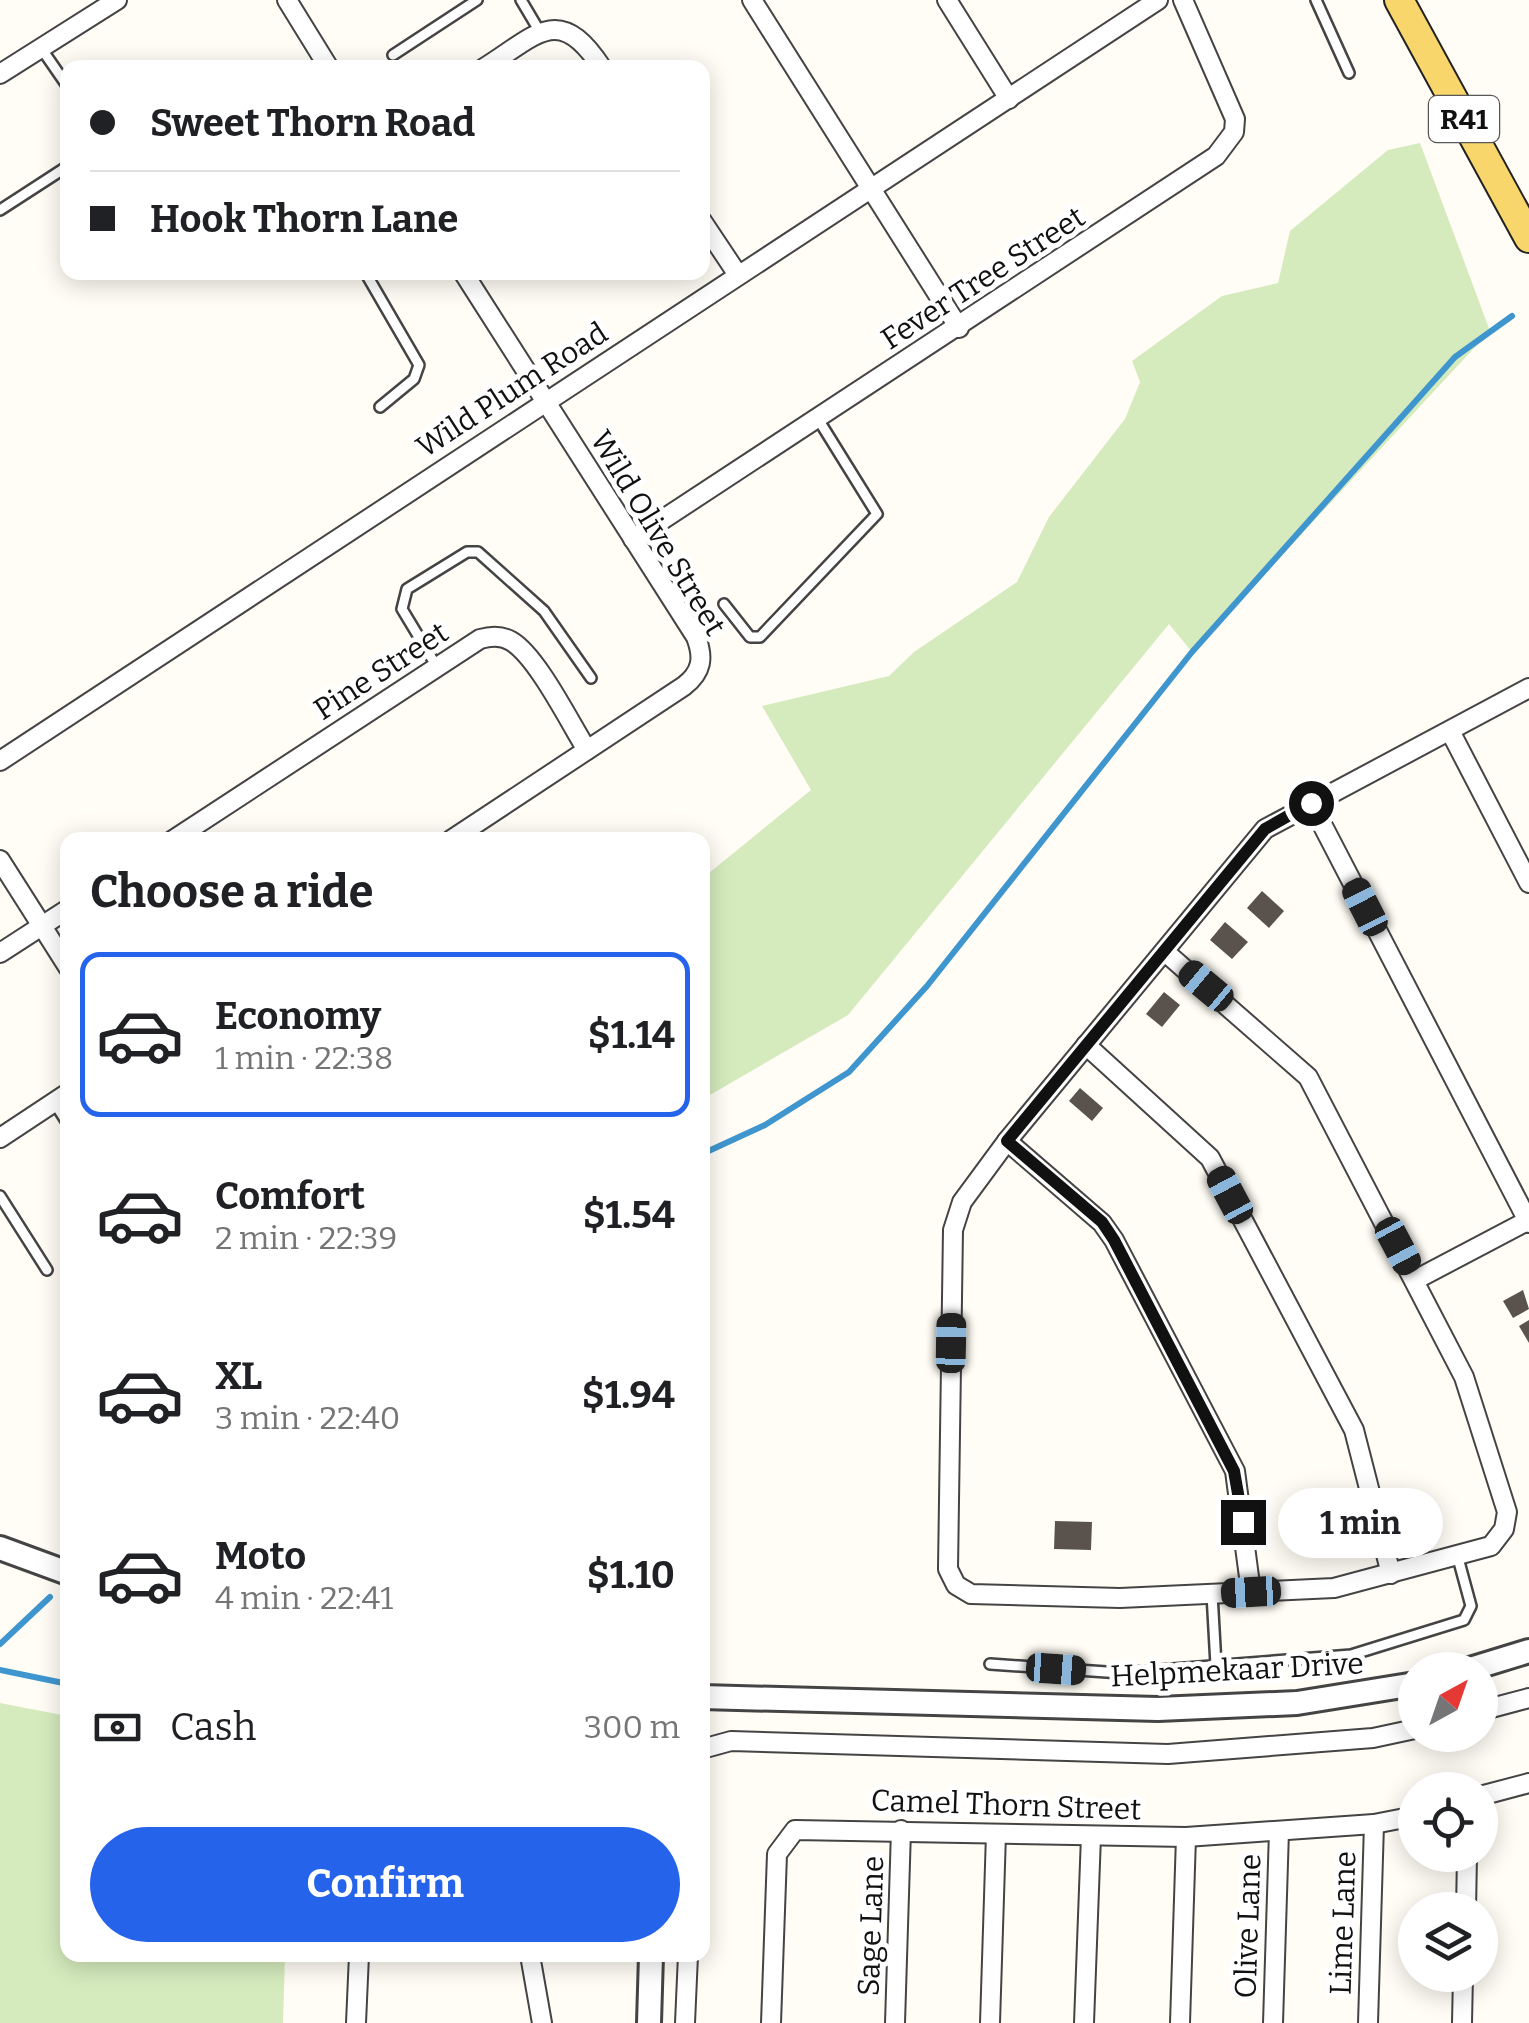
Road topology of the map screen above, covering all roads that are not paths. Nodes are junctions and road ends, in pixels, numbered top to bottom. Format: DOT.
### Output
graph roads {
  1 [pos="117,0"];
  2 [pos="287,0"];
  3 [pos="477,0"];
  4 [pos="521,0"];
  5 [pos="752,0"];
  6 [pos="947,0"];
  7 [pos="1158,0"];
  8 [pos="1182,0"];
  9 [pos="1316,0"];
  10 [pos="1399,0"];
  11 [pos="540,33"];
  12 [pos="41,48"];
  13 [pos="394,54"];
  14 [pos="324,60"];
  15 [pos="497,60"];
  16 [pos="596,60"];
  17 [pos="1348,73"];
  18 [pos="0,74"];
  19 [pos="60,75"];
  20 [pos="1009,100"];
  21 [pos="60,171"];
  22 [pos="870,185"];
  23 [pos="0,210"];
  24 [pos="710,233"];
  25 [pos="1529,238"];
  26 [pos="738,275"];
  27 [pos="370,280"];
  28 [pos="468,280"];
  29 [pos="959,328"];
  30 [pos="546,401"];
  31 [pos="380,407"];
  32 [pos="818,419"];
  33 [pos="633,539"];
  34 [pos="724,604"];
  35 [pos="437,667"];
  36 [pos="591,678"];
  37 [pos="1529,688"];
  38 [pos="1450,731"];
  39 [pos="587,750"];
  40 [pos="0,761"];
  41 [pos="1311,803"];
  42 [pos="184,832"];
  43 [pos="463,832"];
  44 [pos="0,860"];
  45 [pos="1529,883"];
  46 [pos="60,914"];
  47 [pos="42,926"];
  48 [pos="1164,951"];
  49 [pos="0,953"];
  50 [pos="60,954"];
  51 [pos="1086,1045"];
  52 [pos="60,1099"];
  53 [pos="0,1138"];
  54 [pos="1007,1141"];
  55 [pos="0,1196"];
  56 [pos="1529,1221"];
  57 [pos="47,1270"];
  58 [pos="1416,1280"];
  59 [pos="0,1548"];
  60 [pos="1458,1558"];
  61 [pos="60,1569"];
  62 [pos="1392,1574"];
  63 [pos="1251,1592"];
  64 [pos="1212,1594"];
  65 [pos="1529,1651"];
  66 [pos="1498,1661"];
  67 [pos="990,1664"];
  68 [pos="1216,1665"];
  69 [pos="1398,1687"];
  70 [pos="710,1698"];
  71 [pos="1529,1698"];
  72 [pos="1498,1706"];
  73 [pos="1398,1733"];
  74 [pos="710,1748"];
  75 [pos="1529,1783"];
  76 [pos="1498,1791"];
  77 [pos="1398,1819"];
  78 [pos="1374,1824"];
  79 [pos="901,1830"];
  80 [pos="1279,1831"];
  81 [pos="996,1834"];
  82 [pos="1091,1836"];
  83 [pos="1186,1836"];
  84 [pos="359,1962"];
  85 [pos="531,1962"];
  86 [pos="652,1962"];
  87 [pos="688,1962"];
  88 [pos="1463,1992"];
  89 [pos="356,2023"];
  90 [pos="542,2023"];
  91 [pos="649,2023"];
  92 [pos="685,2023"];
  93 [pos="771,2023"];
  94 [pos="895,2023"];
  95 [pos="990,2023"];
  96 [pos="1084,2023"];
  97 [pos="1180,2023"];
  98 [pos="1273,2023"];
  99 [pos="1368,2023"];
  100 [pos="1462,2023"];
  1 -- 12 [label="street"];
  2 -- 14 [label="street"];
  3 -- 13 [label="lane"];
  4 -- 11 [label="lane"];
  5 -- 22 [label="street"];
  6 -- 20 [label="street"];
  7 -- 20 [label="street, Wild Plum Road"];
  8 -- 29 [label="street, Fever Tree Street"];
  9 -- 17 [label="lane"];
  10 -- 25 [label="main road, R41"];
  11 -- 15 [label="street"];
  11 -- 16 [label="street"];
  12 -- 18 [label="street"];
  12 -- 19 [label="lane"];
  20 -- 22 [label="street, Wild Plum Road"];
  21 -- 23 [label="lane"];
  22 -- 26 [label="street, Wild Plum Road"];
  22 -- 29 [label="street"];
  24 -- 26 [label="street"];
  26 -- 30 [label="street, Wild Plum Road"];
  27 -- 31 [label="lane"];
  28 -- 30 [label="street, Wild Olive Street"];
  29 -- 32 [label="street, Fever Tree Street"];
  30 -- 33 [label="street, Wild Olive Street"];
  30 -- 40 [label="street, Wild Plum Road"];
  32 -- 33 [label="street, Fever Tree Street"];
  32 -- 34 [label="lane"];
  33 -- 39 [label="street, Wild Olive Street"];
  35 -- 36 [label="lane"];
  35 -- 39 [label="street, Pine Street"];
  35 -- 42 [label="street, Pine Street"];
  37 -- 38 [label="street"];
  38 -- 41 [label="street"];
  38 -- 45 [label="street"];
  39 -- 43 [label="street, Wild Olive Street"];
  41 -- 48 [label="street"];
  41 -- 56 [label="street"];
  44 -- 47 [label="street"];
  46 -- 47 [label="street"];
  47 -- 49 [label="street"];
  47 -- 50 [label="street"];
  48 -- 51 [label="street"];
  48 -- 58 [label="street"];
  51 -- 54 [label="street"];
  51 -- 62 [label="street"];
  52 -- 53 [label="street"];
  54 -- 63 [label="street"];
  54 -- 64 [label="street"];
  55 -- 57 [label="lane"];
  56 -- 58 [label="street"];
  58 -- 60 [label="street"];
  59 -- 61 [label="street"];
  60 -- 62 [label="street"];
  60 -- 68 [label="lane"];
  62 -- 63 [label="street"];
  63 -- 64 [label="street"];
  64 -- 68 [label="lane"];
  65 -- 66 [label="street"];
  67 -- 68 [label="lane"];
  69 -- 70 [label="street, Helpmekaar Drive"];
  71 -- 72 [label="street"];
  73 -- 74 [label="street"];
  75 -- 76 [label="street"];
  77 -- 78 [label="street, Camel Thorn Street"];
  78 -- 80 [label="street, Camel Thorn Street"];
  78 -- 99 [label="street, Lime Lane"];
  79 -- 81 [label="street, Camel Thorn Street"];
  79 -- 93 [label="street, Camel Thorn Street"];
  79 -- 94 [label="street, Sage Lane"];
  80 -- 83 [label="street, Camel Thorn Street"];
  80 -- 98 [label="street, Olive Lane"];
  81 -- 82 [label="street, Camel Thorn Street"];
  81 -- 95 [label="street"];
  82 -- 83 [label="street, Camel Thorn Street"];
  82 -- 96 [label="street"];
  83 -- 97 [label="street"];
  84 -- 89 [label="street"];
  85 -- 90 [label="street"];
  86 -- 91 [label="street"];
  87 -- 92 [label="street"];
  88 -- 100 [label="street"];
}
